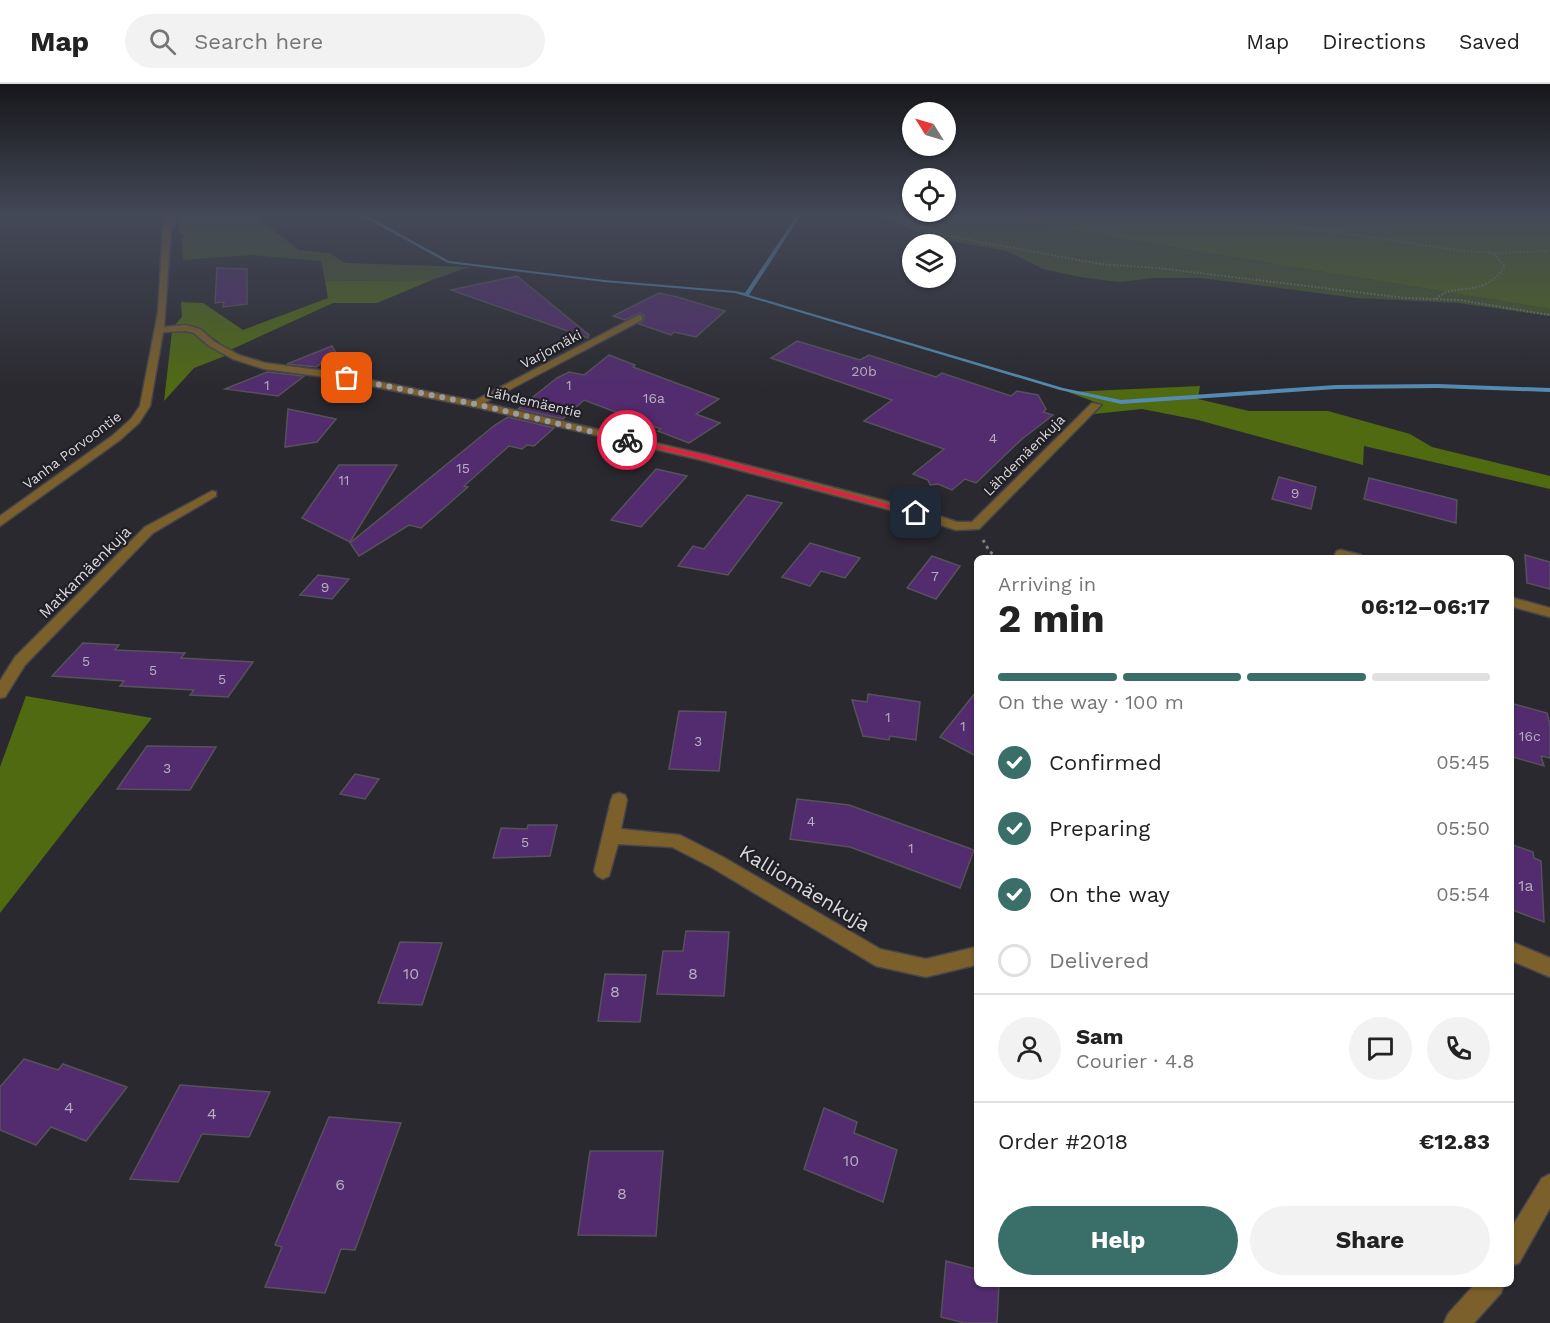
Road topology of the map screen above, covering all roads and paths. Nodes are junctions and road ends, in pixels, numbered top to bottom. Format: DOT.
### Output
graph roads {
  1 [pos="166,273"];
  2 [pos="1187,273"];
  3 [pos="1500,273"];
  4 [pos="1436,300"];
  5 [pos="1550,315"];
  6 [pos="639,318"];
  7 [pos="160,330"];
  8 [pos="475,404"];
  9 [pos="1096,405"];
  10 [pos="212,494"];
  11 [pos="0,522"];
  12 [pos="975,526"];
  13 [pos="1341,554"];
  14 [pos="1345,555"];
  15 [pos="1514,603"];
  16 [pos="1550,613"];
  17 [pos="0,693"];
  18 [pos="619,801"];
  19 [pos="611,836"];
  20 [pos="603,871"];
  21 [pos="1514,952"];
  22 [pos="974,956"];
  23 [pos="1550,968"];
  24 [pos="1550,1186"];
  25 [pos="1514,1247"];
  26 [pos="1489,1287"];
  27 [pos="1457,1323"];
  1 -- 7 [label="street, Vanha Porvoontie"];
  2 -- 4 [label="path"];
  3 -- 4 [label="path"];
  4 -- 5 [label="path"];
  6 -- 8 [label="street, Varjomäki"];
  7 -- 8 [label="street, Lähdemäentie"];
  7 -- 11 [label="street, Vanha Porvoontie"];
  8 -- 12 [label="street, Lähdemäentie"];
  9 -- 12 [label="street, Lähdemäenkuja"];
  10 -- 17 [label="street, Matkamäenkuja"];
  13 -- 14 [label="street"];
  15 -- 16 [label="street"];
  18 -- 19 [label="street"];
  19 -- 20 [label="street"];
  19 -- 22 [label="street, Kalliomäenkuja"];
  21 -- 23 [label="street"];
  24 -- 25 [label="street"];
  26 -- 27 [label="street"];
}
